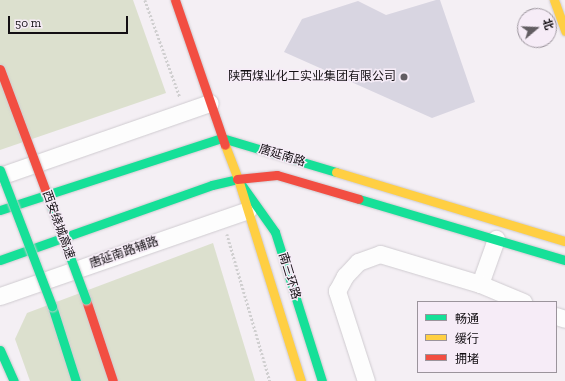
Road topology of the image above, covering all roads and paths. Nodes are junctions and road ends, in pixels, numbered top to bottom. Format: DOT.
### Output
graph roads {
  1 [pos="175,0"];
  2 [pos="554,0"];
  3 [pos="565,31"];
  4 [pos="0,69"];
  5 [pos="210,103"];
  6 [pos="222,138"];
  7 [pos="0,170"];
  8 [pos="0,176"];
  9 [pos="238,179"];
  10 [pos="0,210"];
  11 [pos="248,210"];
  12 [pos="496,239"];
  13 [pos="565,241"];
  14 [pos="0,260"];
  15 [pos="565,260"];
  16 [pos="480,284"];
  17 [pos="0,296"];
  18 [pos="521,301"];
  19 [pos="0,350"];
  20 [pos="14,380"];
  21 [pos="76,381"];
  22 [pos="113,381"];
  23 [pos="301,381"];
  24 [pos="322,381"];
  25 [pos="366,381"];
  1 -- 5 [label="main road, 南三环路"];
  2 -- 3 [label="main road"];
  4 -- 22 [label="main road, 西安绕城高速, bridge"];
  5 -- 6 [label="main road, 南三环路"];
  5 -- 8 [label="street"];
  6 -- 9 [label="main road, 南三环路"];
  6 -- 10 [label="main road"];
  6 -- 13 [label="main road, 唐延南路"];
  7 -- 21 [label="main road, bridge"];
  9 -- 11 [label="main road, 南三环路"];
  9 -- 12 [label="main road, 唐延南路"];
  9 -- 14 [label="main road, 唐延南路"];
  9 -- 24 [label="main road, 南三环路"];
  11 -- 17 [label="street, 唐延南路辅路"];
  11 -- 23 [label="main road, 南三环路"];
  12 -- 15 [label="main road, 唐延南路"];
  12 -- 16 [label="street"];
  16 -- 18 [label="street"];
  16 -- 25 [label="street"];
  19 -- 20 [label="main road"];
}
